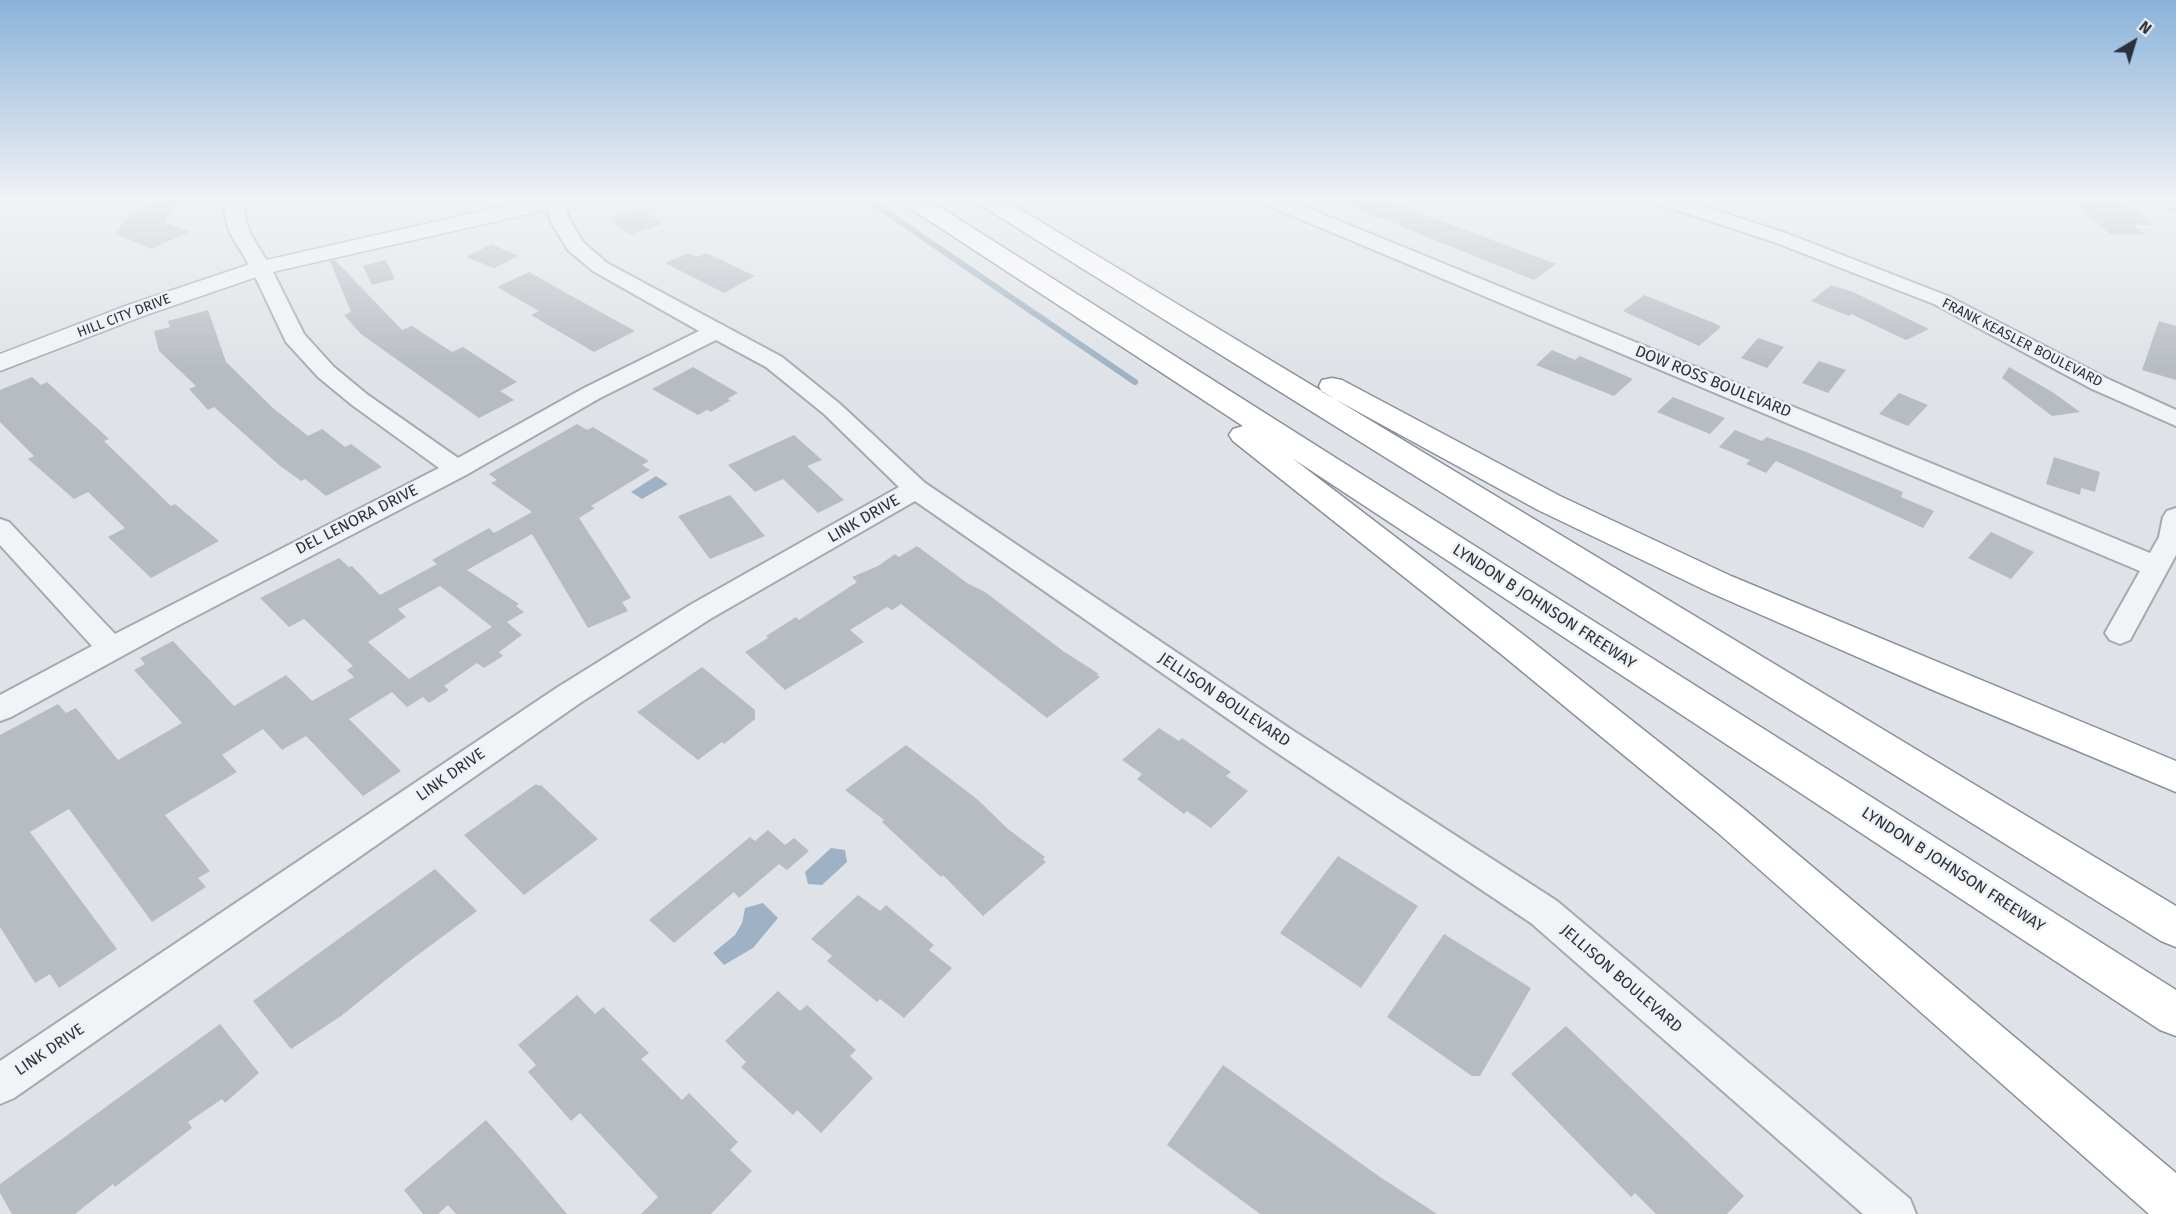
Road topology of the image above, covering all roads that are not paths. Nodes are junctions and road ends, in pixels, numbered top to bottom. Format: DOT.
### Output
graph roads {
  1 [pos="254,256"];
  2 [pos="273,256"];
  3 [pos="279,256"];
  4 [pos="586,256"];
  5 [pos="1000,256"];
  6 [pos="1080,256"];
  7 [pos="1082,256"];
  8 [pos="1406,256"];
  9 [pos="1827,256"];
  10 [pos="257,260"];
  11 [pos="1052,289"];
  12 [pos="714,332"];
  13 [pos="0,343"];
  14 [pos="0,363"];
  15 [pos="2176,418"];
  16 [pos="457,469"];
  17 [pos="916,489"];
  18 [pos="2176,517"];
  19 [pos="0,528"];
  20 [pos="2157,567"];
  21 [pos="2121,633"];
  22 [pos="112,649"];
  23 [pos="0,709"];
  24 [pos="2176,777"];
  25 [pos="2176,928"];
  26 [pos="2176,1015"];
  27 [pos="0,1084"];
  28 [pos="2176,1205"];
  29 [pos="1895,1214"];
  1 -- 10 [label="street"];
  2 -- 10 [label="street, HILL CITY DRIVE"];
  3 -- 10 [label="street, HILL CITY DRIVE"];
  4 -- 12 [label="street, JELLISON BOULEVARD"];
  5 -- 11 [label="highway, LYNDON B JOHNSON FREEWAY"];
  6 -- 25 [label="highway"];
  7 -- 24 [label="highway"];
  8 -- 20 [label="street, DOW ROSS BOULEVARD"];
  9 -- 15 [label="street, FRANK KEASLER BOULEVARD"];
  10 -- 13 [label="street, HILL CITY DRIVE"];
  10 -- 14 [label="street, HILL CITY DRIVE"];
  10 -- 16 [label="street"];
  11 -- 26 [label="highway, LYNDON B JOHNSON FREEWAY"];
  11 -- 28 [label="highway"];
  12 -- 16 [label="street, DEL LENORA DRIVE"];
  12 -- 17 [label="street, JELLISON BOULEVARD"];
  16 -- 22 [label="street, DEL LENORA DRIVE"];
  17 -- 27 [label="street, LINK DRIVE"];
  17 -- 29 [label="street, JELLISON BOULEVARD"];
  18 -- 20 [label="street"];
  19 -- 22 [label="street"];
  20 -- 21 [label="street"];
  22 -- 23 [label="street, DEL LENORA DRIVE"];
}
